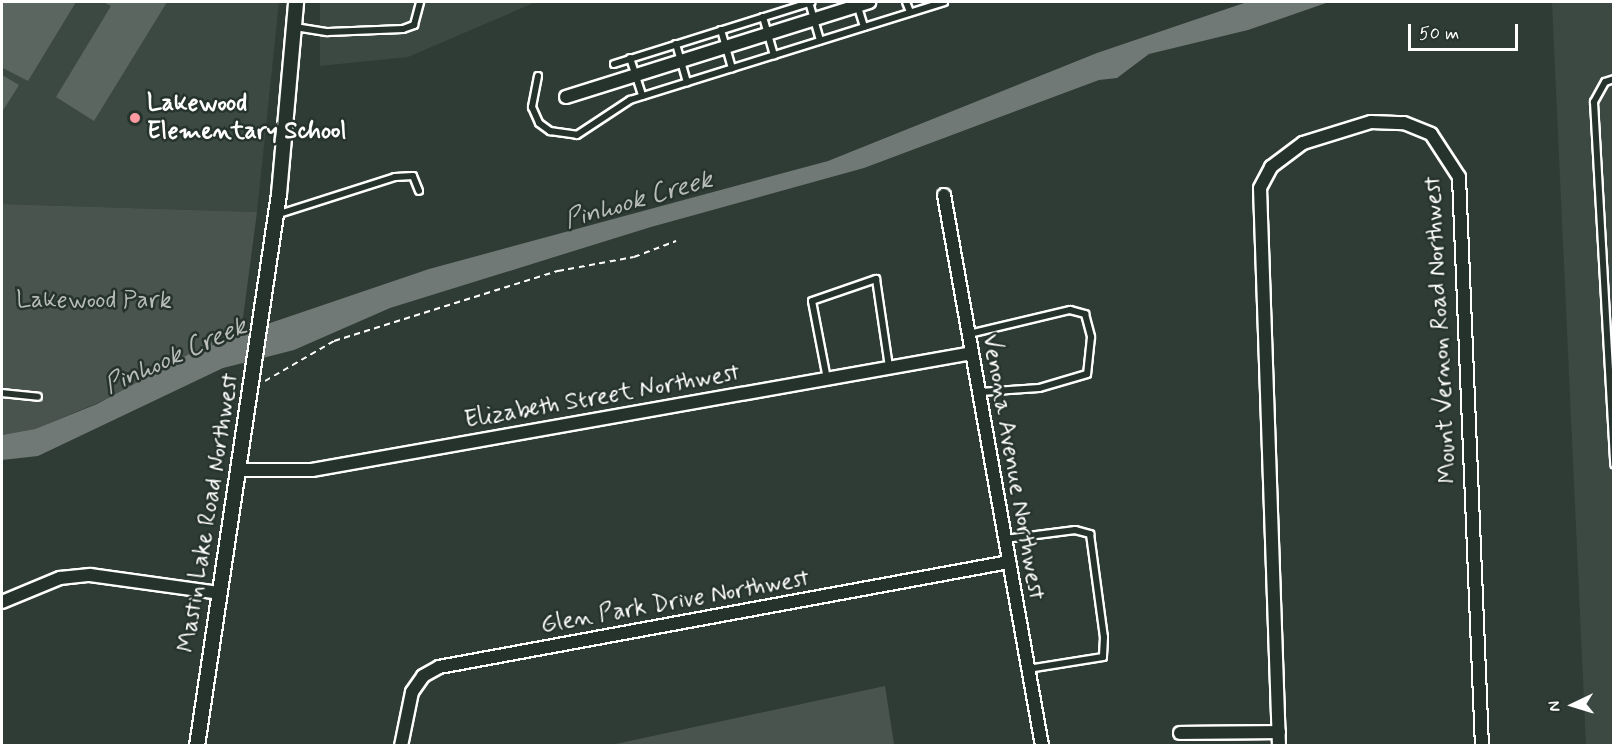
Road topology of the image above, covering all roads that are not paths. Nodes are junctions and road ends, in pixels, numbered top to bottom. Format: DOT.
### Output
graph roads {
  1 [pos="296,2"];
  2 [pos="420,2"];
  3 [pos="810,2"];
  4 [pos="906,2"];
  5 [pos="944,2"];
  6 [pos="861,3"];
  7 [pos="910,12"];
  8 [pos="763,17"];
  9 [pos="814,19"];
  10 [pos="294,27"];
  11 [pos="864,27"];
  12 [pos="721,30"];
  13 [pos="768,34"];
  14 [pos="820,40"];
  15 [pos="676,44"];
  16 [pos="726,47"];
  17 [pos="774,55"];
  18 [pos="630,58"];
  19 [pos="681,61"];
  20 [pos="614,64"];
  21 [pos="732,68"];
  22 [pos="636,75"];
  23 [pos="538,76"];
  24 [pos="1614,79"];
  25 [pos="687,82"];
  26 [pos="642,96"];
  27 [pos="566,97"];
  28 [pos="419,191"];
  29 [pos="944,195"];
  30 [pos="276,215"];
  31 [pos="969,334"];
  32 [pos="972,353"];
  33 [pos="889,368"];
  34 [pos="827,379"];
  35 [pos="979,392"];
  36 [pos="2,393"];
  37 [pos="38,397"];
  38 [pos="1614,464"];
  39 [pos="238,470"];
  40 [pos="1005,539"];
  41 [pos="1009,562"];
  42 [pos="219,593"];
  43 [pos="2,602"];
  44 [pos="1028,669"];
  45 [pos="1279,732"];
  46 [pos="1180,733"];
  47 [pos="197,746"];
  48 [pos="401,746"];
  49 [pos="1042,746"];
  50 [pos="1279,746"];
  51 [pos="1482,746"];
  1 -- 10 [label="street, Mastin Lake Road Northwest"];
  2 -- 10 [label="lane"];
  3 -- 8 [label="lane"];
  3 -- 9 [label="lane"];
  4 -- 7 [label="lane"];
  5 -- 7 [label="lane"];
  6 -- 9 [label="street"];
  6 -- 11 [label="lane"];
  7 -- 11 [label="lane"];
  8 -- 12 [label="lane"];
  8 -- 13 [label="lane"];
  9 -- 13 [label="street"];
  9 -- 14 [label="lane"];
  10 -- 30 [label="street, Mastin Lake Road Northwest"];
  11 -- 14 [label="lane"];
  12 -- 15 [label="lane"];
  12 -- 16 [label="lane"];
  13 -- 16 [label="street"];
  13 -- 17 [label="lane"];
  14 -- 17 [label="lane"];
  15 -- 18 [label="lane"];
  15 -- 19 [label="lane"];
  16 -- 19 [label="street"];
  16 -- 21 [label="lane"];
  17 -- 21 [label="lane"];
  18 -- 20 [label="lane"];
  18 -- 22 [label="lane"];
  19 -- 22 [label="street"];
  19 -- 25 [label="lane"];
  21 -- 25 [label="lane"];
  22 -- 26 [label="lane"];
  22 -- 27 [label="street"];
  23 -- 26 [label="lane"];
  24 -- 38 [label="lane"];
  25 -- 26 [label="lane"];
  28 -- 30 [label="lane"];
  29 -- 31 [label="street, Venona Avenue Northwest"];
  30 -- 39 [label="street, Mastin Lake Road Northwest"];
  31 -- 32 [label="street, Venona Avenue Northwest"];
  31 -- 35 [label="lane"];
  32 -- 33 [label="street, Elizabeth Street Northwest"];
  32 -- 35 [label="street, Venona Avenue Northwest"];
  33 -- 34 [label="street, Elizabeth Street Northwest"];
  33 -- 34 [label="lane"];
  34 -- 39 [label="street, Elizabeth Street Northwest"];
  35 -- 40 [label="street, Venona Avenue Northwest"];
  36 -- 37 [label="lane"];
  39 -- 42 [label="street, Mastin Lake Road Northwest"];
  40 -- 41 [label="street, Venona Avenue Northwest"];
  40 -- 44 [label="lane"];
  41 -- 44 [label="street, Venona Avenue Northwest"];
  41 -- 48 [label="street, Glen Park Drive Northwest"];
  42 -- 43 [label="street"];
  42 -- 47 [label="street, Mastin Lake Road Northwest"];
  44 -- 49 [label="street, Venona Avenue Northwest"];
  45 -- 46 [label="street"];
  45 -- 50 [label="street, Mount Vernon Road Northwest"];
  45 -- 51 [label="street, Mount Vernon Road Northwest"];
}
